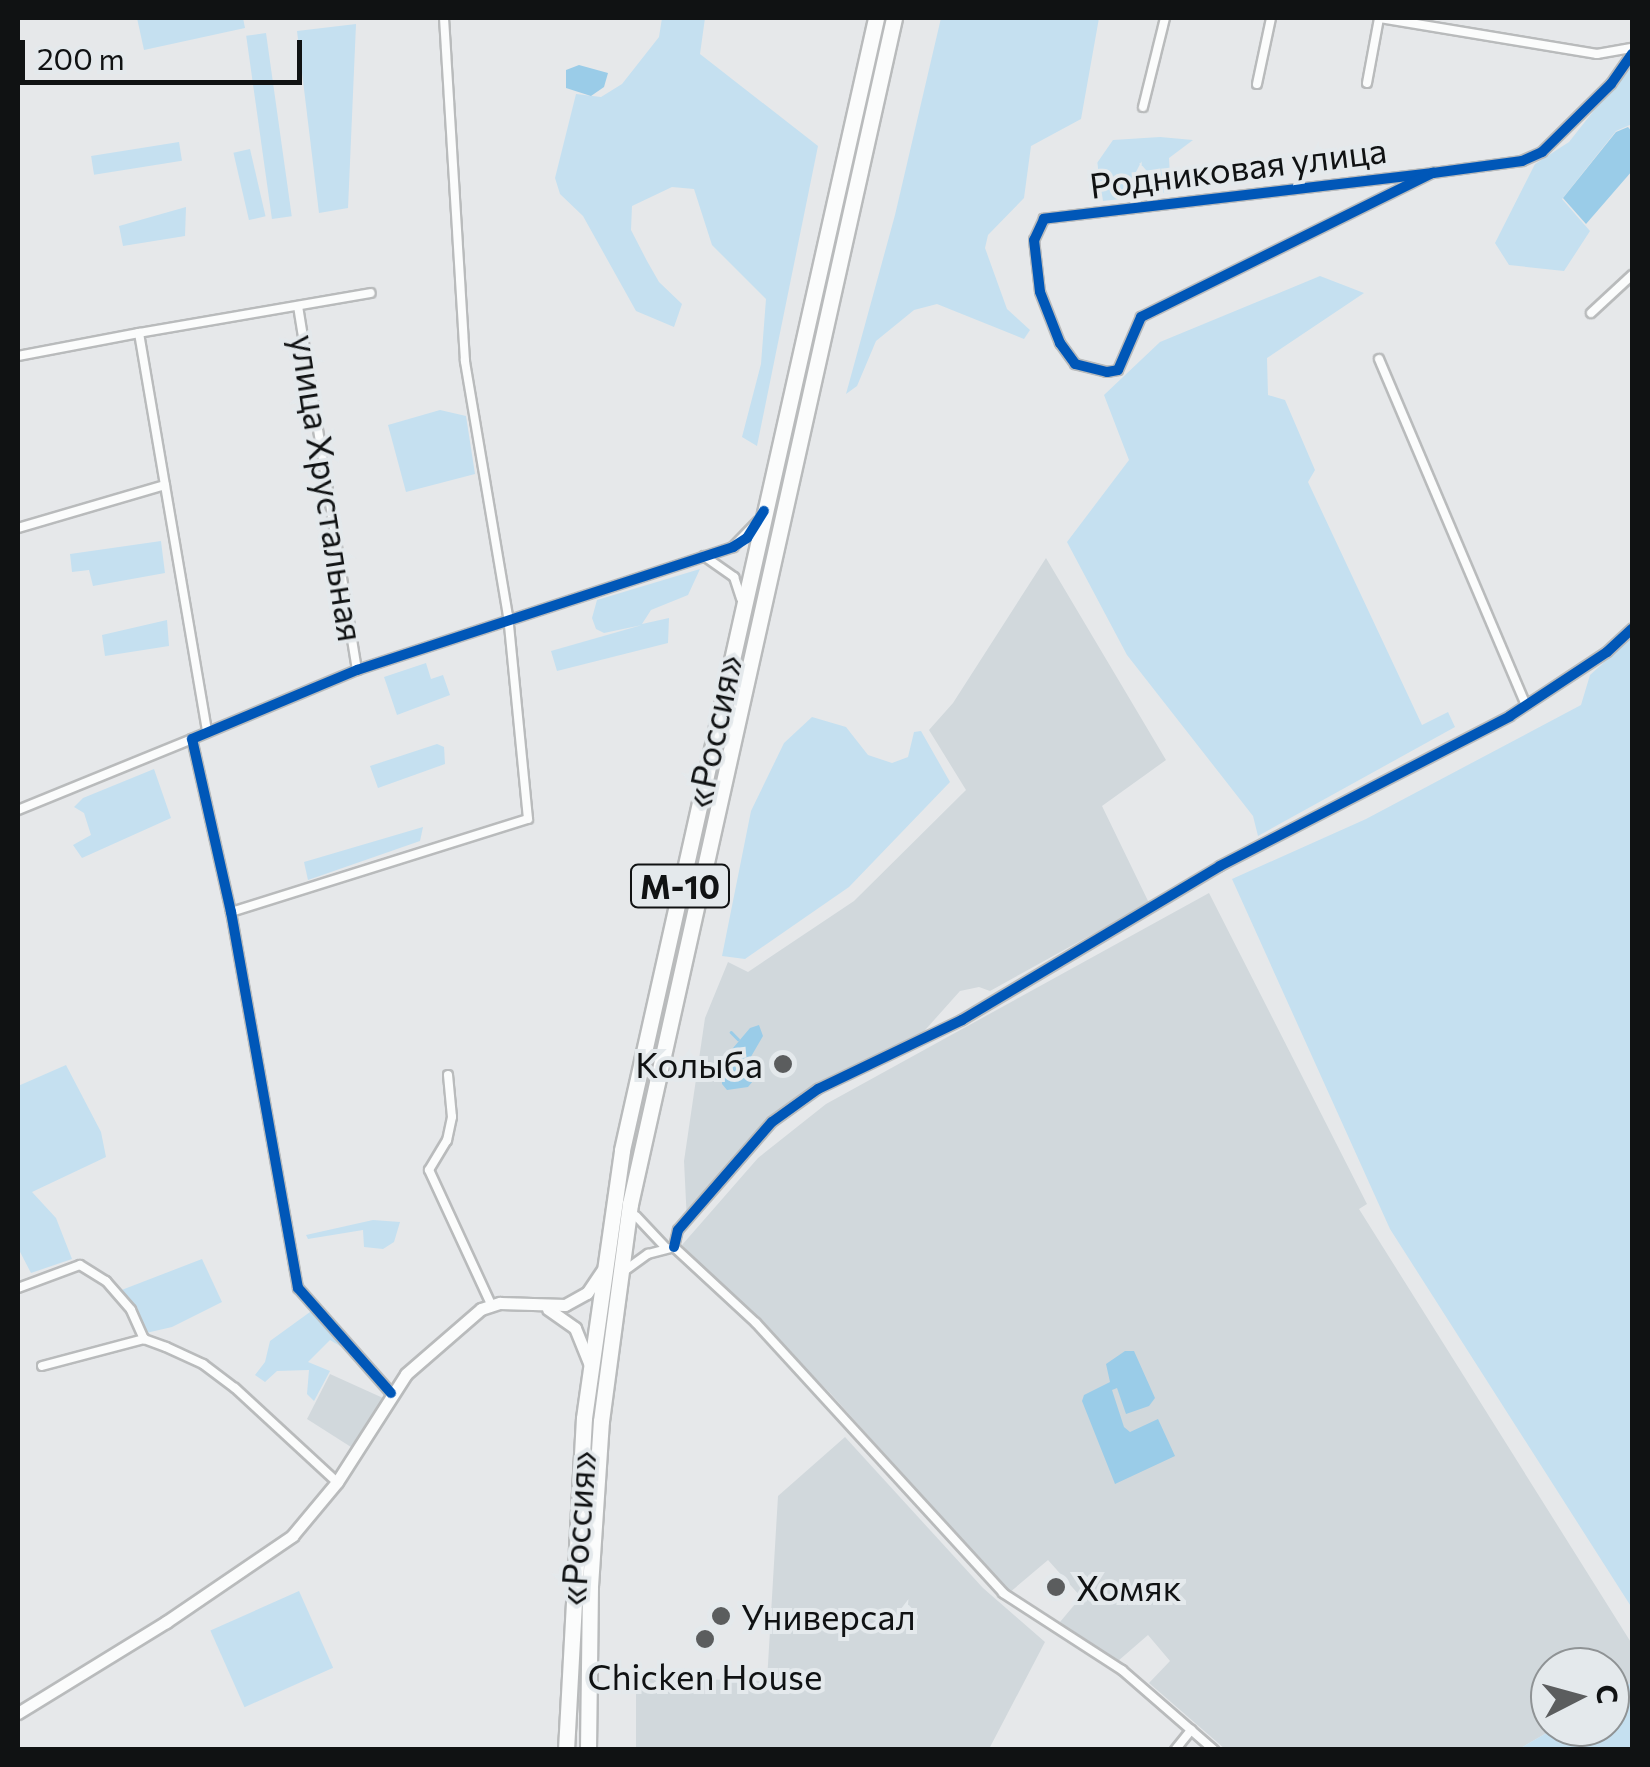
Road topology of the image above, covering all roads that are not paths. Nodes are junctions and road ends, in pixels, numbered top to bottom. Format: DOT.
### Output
graph roads {
  1 [pos="444,18"];
  2 [pos="876,18"];
  3 [pos="894,18"];
  4 [pos="1165,18"];
  5 [pos="1272,18"];
  6 [pos="1379,18"];
  7 [pos="1632,51"];
  8 [pos="1368,83"];
  9 [pos="1256,84"];
  10 [pos="1143,107"];
  11 [pos="1433,172"];
  12 [pos="1632,275"];
  13 [pos="371,292"];
  14 [pos="298,306"];
  15 [pos="1591,313"];
  16 [pos="139,333"];
  17 [pos="18,356"];
  18 [pos="1378,359"];
  19 [pos="165,485"];
  20 [pos="764,511"];
  21 [pos="18,528"];
  22 [pos="704,556"];
  23 [pos="741,606"];
  24 [pos="506,624"];
  25 [pos="1632,629"];
  26 [pos="357,670"];
  27 [pos="1526,704"];
  28 [pos="207,730"];
  29 [pos="192,740"];
  30 [pos="18,810"];
  31 [pos="232,912"];
  32 [pos="448,1076"];
  33 [pos="647,1118"];
  34 [pos="636,1216"];
  35 [pos="670,1248"];
  36 [pos="604,1262"];
  37 [pos="628,1268"];
  38 [pos="18,1288"];
  39 [pos="491,1304"];
  40 [pos="544,1308"];
  41 [pos="144,1338"];
  42 [pos="42,1366"];
  43 [pos="589,1373"];
  44 [pos="390,1394"];
  45 [pos="336,1482"];
  46 [pos="589,1612"];
  47 [pos="18,1713"];
  48 [pos="1190,1730"];
  49 [pos="566,1750"];
  50 [pos="588,1750"];
  51 [pos="1174,1750"];
  52 [pos="1214,1750"];
  1 -- 24 [label="street"];
  2 -- 20 [label="highway, «Россия» / М-10"];
  3 -- 33 [label="highway, «Россия» / М-10"];
  4 -- 10 [label="street"];
  5 -- 9 [label="street"];
  6 -- 7 [label="street"];
  6 -- 8 [label="street"];
  7 -- 11 [label="street, Родниковая улица"];
  11 -- 11 [label="street, Родниковая улица"];
  12 -- 15 [label="street"];
  13 -- 14 [label="street"];
  14 -- 16 [label="street"];
  14 -- 26 [label="street, улица Хрустальная"];
  16 -- 17 [label="street"];
  16 -- 19 [label="street"];
  18 -- 27 [label="street"];
  19 -- 21 [label="street"];
  19 -- 28 [label="street"];
  20 -- 22 [label="street"];
  20 -- 23 [label="highway, «Россия» / М-10"];
  22 -- 23 [label="street"];
  22 -- 24 [label="street"];
  23 -- 36 [label="highway, «Россия» / М-10"];
  24 -- 26 [label="street"];
  24 -- 31 [label="street"];
  25 -- 27 [label="street"];
  26 -- 28 [label="street"];
  27 -- 35 [label="street"];
  28 -- 29 [label="street"];
  29 -- 30 [label="street"];
  29 -- 31 [label="street"];
  31 -- 44 [label="street"];
  32 -- 39 [label="street"];
  33 -- 34 [label="highway"];
  33 -- 46 [label="highway, «Россия» / М-10"];
  34 -- 35 [label="street"];
  34 -- 37 [label="highway"];
  35 -- 37 [label="street"];
  35 -- 48 [label="street"];
  36 -- 40 [label="street"];
  36 -- 43 [label="highway, «Россия» / М-10"];
  37 -- 46 [label="highway"];
  38 -- 41 [label="street"];
  39 -- 40 [label="street"];
  39 -- 44 [label="street"];
  40 -- 43 [label="street"];
  41 -- 42 [label="street"];
  41 -- 45 [label="street"];
  43 -- 49 [label="highway, «Россия» / М-10"];
  44 -- 45 [label="street"];
  45 -- 47 [label="street"];
  46 -- 50 [label="highway, «Россия» / М-10"];
  48 -- 51 [label="street"];
  48 -- 52 [label="street"];
}
